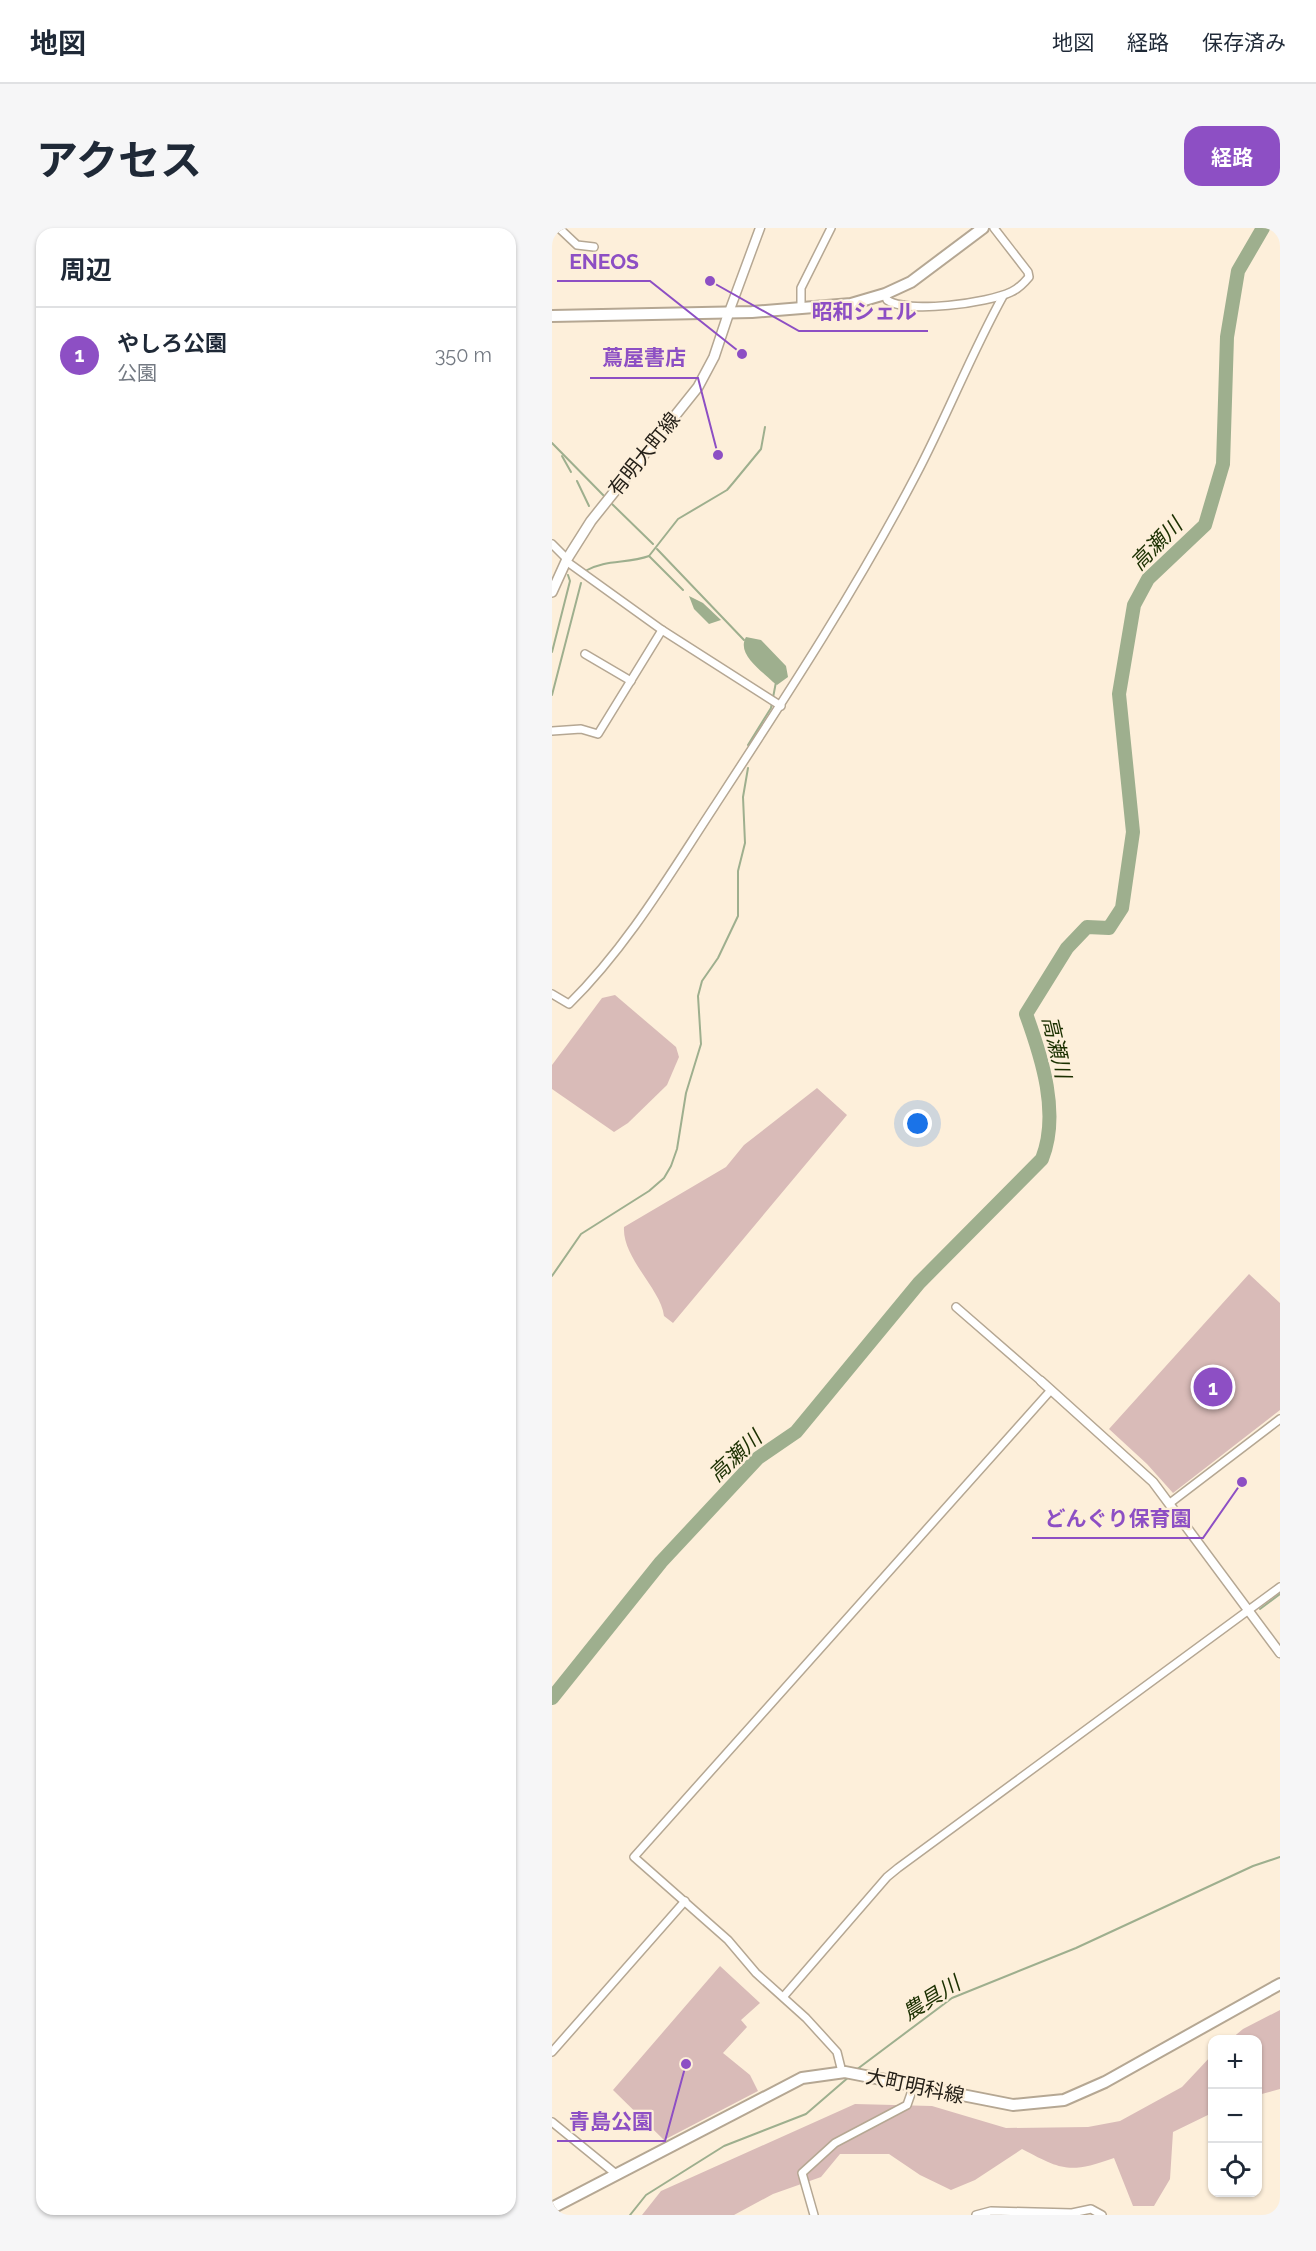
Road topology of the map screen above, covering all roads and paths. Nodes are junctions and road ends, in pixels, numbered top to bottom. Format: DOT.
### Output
graph roads {
  1 [pos="559,228"];
  2 [pos="760,228"];
  3 [pos="831,228"];
  4 [pos="983,228"];
  5 [pos="994,228"];
  6 [pos="594,247"];
  7 [pos="885,294"];
  8 [pos="1003,296"];
  9 [pos="801,309"];
  10 [pos="729,312"];
  11 [pos="552,316"];
  12 [pos="552,544"];
  13 [pos="567,560"];
  14 [pos="552,592"];
  15 [pos="662,630"];
  16 [pos="585,654"];
  17 [pos="631,681"];
  18 [pos="781,706"];
  19 [pos="552,731"];
  20 [pos="552,994"];
  21 [pos="956,1307"];
  22 [pos="1041,1381"];
  23 [pos="1051,1389"];
  24 [pos="1280,1419"];
  25 [pos="1170,1503"];
  26 [pos="1280,1587"];
  27 [pos="1249,1610"];
  28 [pos="1280,1653"];
  29 [pos="685,1901"];
  30 [pos="1280,1984"];
  31 [pos="784,1996"];
  32 [pos="552,2052"];
  33 [pos="843,2072"];
  34 [pos="914,2085"];
  35 [pos="552,2122"];
  36 [pos="616,2174"];
  37 [pos="552,2208"];
  38 [pos="814,2215"];
  39 [pos="976,2215"];
  40 [pos="1102,2215"];
  1 -- 6 [label="street"];
  2 -- 10 [label="street"];
  3 -- 9 [label="street"];
  4 -- 7 [label="main road"];
  5 -- 8 [label="street"];
  7 -- 8 [label="street"];
  7 -- 9 [label="main road"];
  8 -- 18 [label="street"];
  9 -- 10 [label="main road"];
  10 -- 11 [label="main road"];
  10 -- 13 [label="main road, 有明大町線"];
  12 -- 13 [label="street"];
  13 -- 14 [label="main road, 有明大町線"];
  13 -- 15 [label="street"];
  15 -- 17 [label="street"];
  15 -- 18 [label="street"];
  16 -- 17 [label="street"];
  17 -- 19 [label="street"];
  18 -- 20 [label="street"];
  21 -- 22 [label="street"];
  22 -- 23 [label="street"];
  23 -- 25 [label="street"];
  23 -- 29 [label="street"];
  24 -- 25 [label="street"];
  25 -- 27 [label="street"];
  26 -- 27 [label="street"];
  27 -- 28 [label="street"];
  27 -- 31 [label="street"];
  29 -- 31 [label="street"];
  29 -- 32 [label="street"];
  30 -- 34 [label="main road, 大町明科線"];
  31 -- 33 [label="street"];
  33 -- 34 [label="main road, 大町明科線"];
  33 -- 36 [label="main road, 大町明科線"];
  34 -- 38 [label="street"];
  35 -- 36 [label="street"];
  36 -- 37 [label="main road, 大町明科線"];
  39 -- 40 [label="street"];
}
